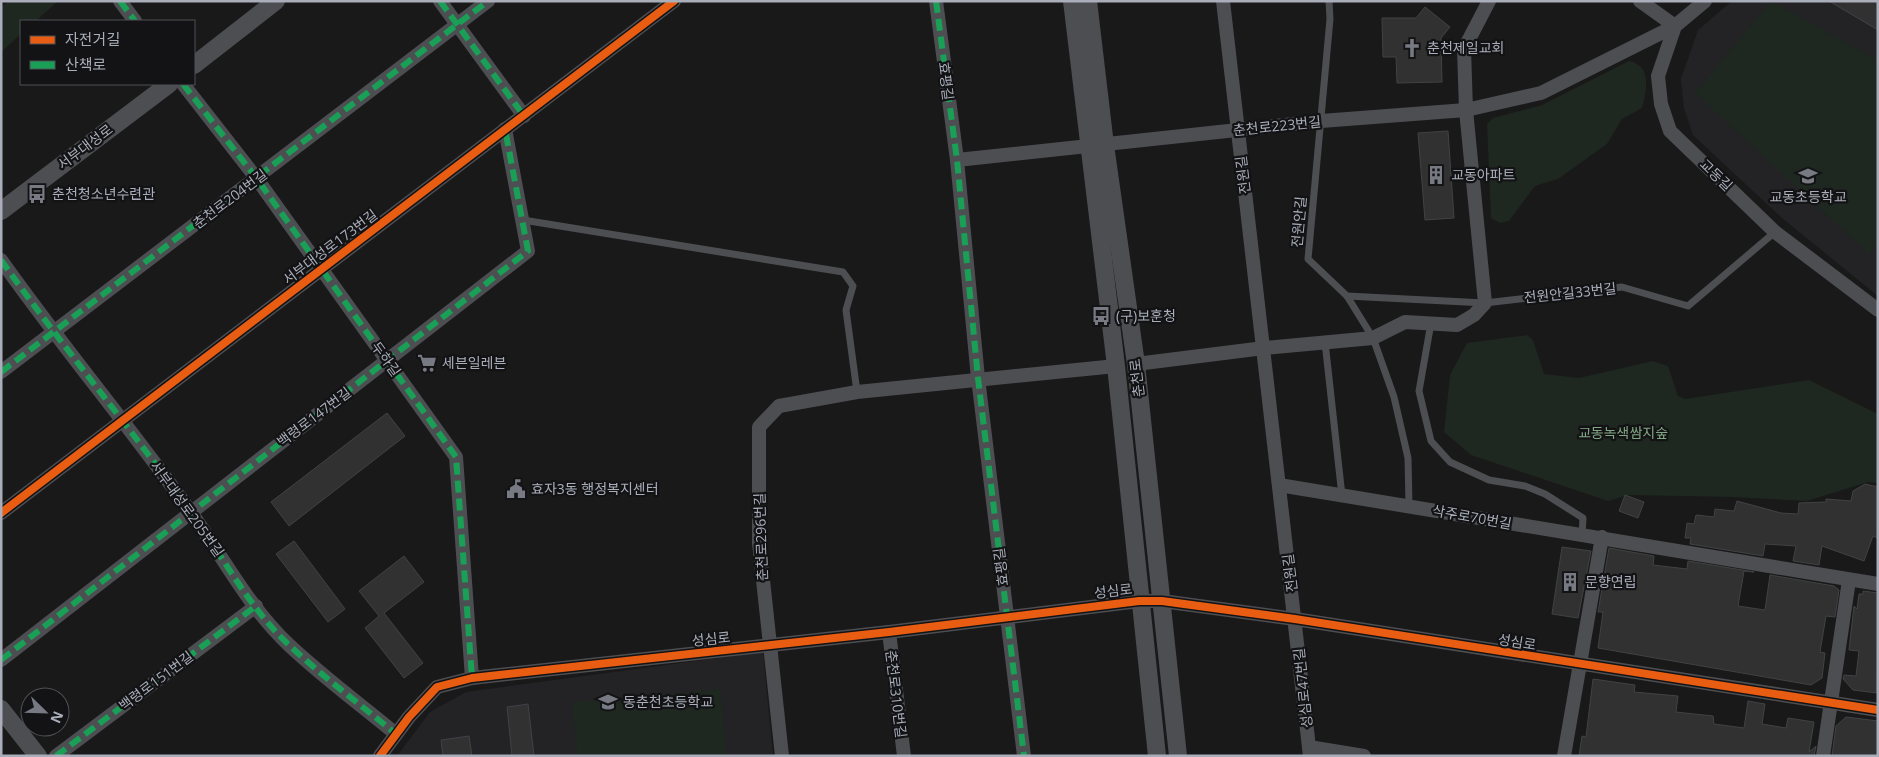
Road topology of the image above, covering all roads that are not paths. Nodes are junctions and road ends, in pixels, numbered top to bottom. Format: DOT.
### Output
graph roads {
  1 [pos="120,1"];
  2 [pos="276,1"];
  3 [pos="440,1"];
  4 [pos="488,1"];
  5 [pos="674,1"];
  6 [pos="936,1"];
  7 [pos="1072,1"];
  8 [pos="1088,1"];
  9 [pos="1223,1"];
  10 [pos="1329,1"];
  11 [pos="1489,1"];
  12 [pos="1640,1"];
  13 [pos="1705,1"];
  14 [pos="134,20"];
  15 [pos="458,24"];
  16 [pos="1676,26"];
  17 [pos="195,64"];
  18 [pos="168,85"];
  19 [pos="184,85"];
  20 [pos="1466,110"];
  21 [pos="524,116"];
  22 [pos="1321,121"];
  23 [pos="505,129"];
  24 [pos="1238,130"];
  25 [pos="1097,146"];
  26 [pos="957,160"];
  27 [pos="257,179"];
  28 [pos="1,211"];
  29 [pos="523,220"];
  30 [pos="1775,232"];
  31 [pos="1,260"];
  32 [pos="320,270"];
  33 [pos="1348,296"];
  34 [pos="1485,303"];
  35 [pos="1878,310"];
  36 [pos="1432,323"];
  37 [pos="53,332"];
  38 [pos="1373,338"];
  39 [pos="1325,342"];
  40 [pos="1264,348"];
  41 [pos="387,361"];
  42 [pos="1136,364"];
  43 [pos="1116,366"];
  44 [pos="1,372"];
  45 [pos="978,378"];
  46 [pos="857,392"];
  47 [pos="123,420"];
  48 [pos="1279,485"];
  49 [pos="1342,496"];
  50 [pos="1409,506"];
  51 [pos="190,512"];
  52 [pos="1,513"];
  53 [pos="1582,535"];
  54 [pos="1602,537"];
  55 [pos="1849,580"];
  56 [pos="1878,584"];
  57 [pos="1139,600"];
  58 [pos="1162,601"];
  59 [pos="256,606"];
  60 [pos="1007,617"];
  61 [pos="1295,619"];
  62 [pos="889,632"];
  63 [pos="768,645"];
  64 [pos="1,660"];
  65 [pos="1580,665"];
  66 [pos="472,678"];
  67 [pos="1831,703"];
  68 [pos="1,709"];
  69 [pos="1878,710"];
  70 [pos="396,734"];
  71 [pos="1310,752"];
  72 [pos="38,756"];
  73 [pos="56,756"];
  74 [pos="380,756"];
  75 [pos="782,756"];
  76 [pos="904,756"];
  77 [pos="1024,756"];
  78 [pos="1157,756"];
  79 [pos="1178,756"];
  80 [pos="1364,756"];
  81 [pos="1564,756"];
  82 [pos="1822,756"];
  1 -- 14 [label="street"];
  2 -- 17 [label="street"];
  3 -- 15 [label="street"];
  4 -- 15 [label="street, 춘천로204번길"];
  5 -- 21 [label="street, 서부대성로173번길"];
  6 -- 26 [label="street, 효평길"];
  7 -- 25 [label="street, 춘천로"];
  8 -- 25 [label="street, 춘천로"];
  9 -- 24 [label="street, 전원길"];
  10 -- 22 [label="lane, 전원안길"];
  11 -- 20 [label="street"];
  12 -- 16 [label="street"];
  13 -- 16 [label="street, 교동길"];
  15 -- 21 [label="street"];
  15 -- 27 [label="street, 춘천로204번길"];
  16 -- 20 [label="street, 춘천로223번길"];
  16 -- 30 [label="street, 교동길"];
  18 -- 28 [label="street, 서부대성로"];
  19 -- 27 [label="street, 두하길"];
  20 -- 22 [label="street, 춘천로223번길"];
  20 -- 34 [label="street"];
  21 -- 23 [label="street, 서부대성로173번길"];
  22 -- 24 [label="street, 춘천로223번길"];
  22 -- 33 [label="lane, 전원안길"];
  23 -- 29 [label="street, 백령로147번길"];
  23 -- 32 [label="street, 서부대성로173번길"];
  24 -- 25 [label="street, 춘천로223번길"];
  24 -- 40 [label="street, 전원길"];
  25 -- 26 [label="street"];
  25 -- 42 [label="street, 춘천로"];
  25 -- 43 [label="street, 춘천로"];
  26 -- 45 [label="street, 효평길"];
  27 -- 32 [label="street, 두하길"];
  27 -- 37 [label="street, 춘천로204번길"];
  29 -- 41 [label="street, 백령로147번길"];
  29 -- 46 [label="lane"];
  30 -- 34 [label="lane, 전원안길33번길"];
  30 -- 35 [label="street, 교동길"];
  31 -- 37 [label="street, 서부대성로205번길"];
  32 -- 41 [label="street, 두하길"];
  32 -- 47 [label="street, 서부대성로173번길"];
  33 -- 34 [label="lane, 전원안길33번길"];
  33 -- 38 [label="lane, 전원안길"];
  34 -- 36 [label="street"];
  36 -- 38 [label="street"];
  36 -- 53 [label="lane"];
  37 -- 44 [label="street, 춘천로204번길"];
  37 -- 47 [label="street, 서부대성로205번길"];
  38 -- 39 [label="street"];
  38 -- 50 [label="lane, 전원안길"];
  39 -- 40 [label="street"];
  39 -- 49 [label="lane"];
  40 -- 42 [label="street"];
  40 -- 48 [label="street, 전원길"];
  41 -- 51 [label="street, 백령로147번길"];
  41 -- 66 [label="street, 두하길"];
  42 -- 58 [label="street, 춘천로"];
  43 -- 45 [label="street"];
  43 -- 57 [label="street, 춘천로"];
  45 -- 46 [label="street"];
  45 -- 60 [label="street, 효평길"];
  46 -- 63 [label="street, 춘천로296번길"];
  47 -- 51 [label="street, 서부대성로205번길"];
  47 -- 52 [label="street, 서부대성로173번길"];
  48 -- 49 [label="street, 삭주로70번길"];
  48 -- 61 [label="street, 전원길"];
  49 -- 50 [label="street, 삭주로70번길"];
  50 -- 53 [label="street, 삭주로70번길"];
  51 -- 59 [label="street, 서부대성로205번길"];
  51 -- 64 [label="street, 백령로147번길"];
  53 -- 54 [label="street, 삭주로70번길"];
  54 -- 55 [label="street, 삭주로70번길"];
  54 -- 65 [label="street"];
  55 -- 56 [label="street, 삭주로70번길"];
  55 -- 67 [label="street"];
  57 -- 58 [label="street, 성심로"];
  57 -- 60 [label="street, 성심로"];
  57 -- 78 [label="street, 춘천로"];
  58 -- 61 [label="street, 성심로"];
  58 -- 79 [label="street, 춘천로"];
  59 -- 70 [label="street, 서부대성로205번길"];
  59 -- 73 [label="street, 백령로151번길"];
  60 -- 62 [label="street, 성심로"];
  60 -- 77 [label="street, 효평길"];
  61 -- 65 [label="street, 성심로"];
  61 -- 71 [label="street, 성심로47번길"];
  62 -- 63 [label="street, 성심로"];
  62 -- 76 [label="street, 춘천로310번길"];
  63 -- 66 [label="street, 성심로"];
  63 -- 75 [label="street, 춘천로296번길"];
  65 -- 67 [label="street, 성심로"];
  65 -- 81 [label="street"];
  66 -- 70 [label="street, 성심로"];
  67 -- 69 [label="street, 성심로"];
  67 -- 82 [label="street"];
  68 -- 72 [label="street"];
  70 -- 74 [label="street, 성심로"];
  71 -- 80 [label="street"];
}
